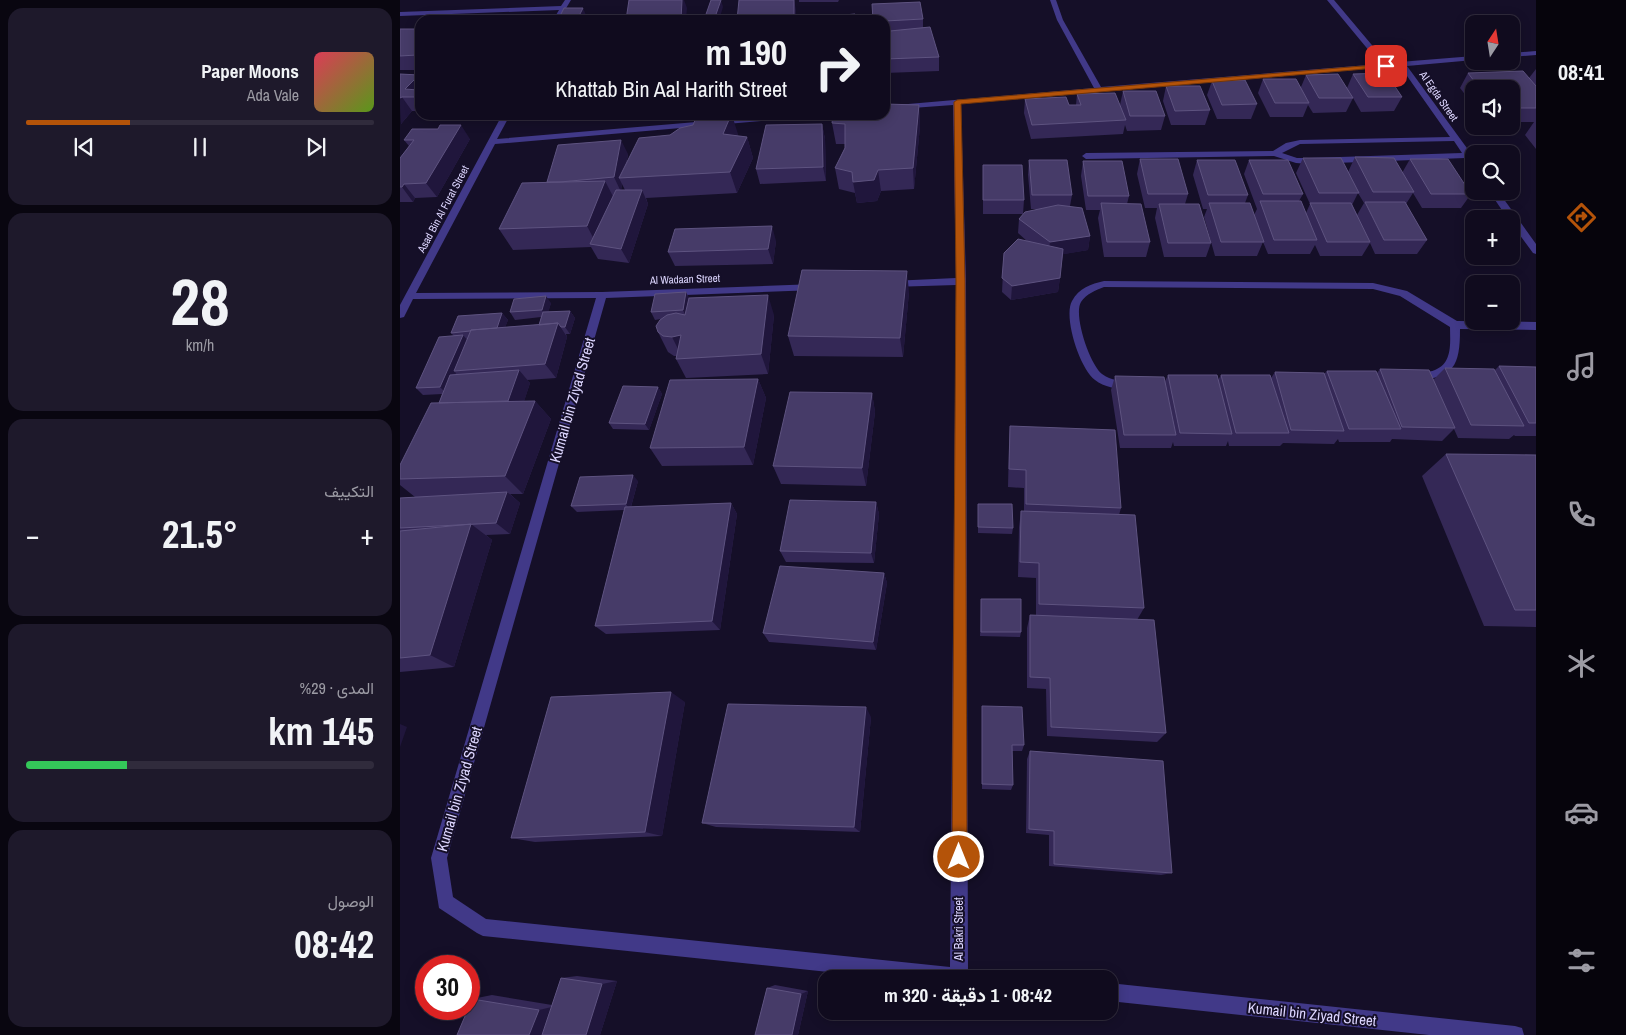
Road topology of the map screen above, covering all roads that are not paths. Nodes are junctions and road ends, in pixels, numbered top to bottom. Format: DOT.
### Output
graph roads {
  1 [pos="568,0"];
  2 [pos="1053,0"];
  3 [pos="1330,0"];
  4 [pos="563,8"];
  5 [pos="400,14"];
  6 [pos="559,15"];
  7 [pos="1536,53"];
  8 [pos="1520,54"];
  9 [pos="1465,59"];
  10 [pos="1403,64"];
  11 [pos="1386,66"];
  12 [pos="1099,90"];
  13 [pos="957,102"];
  14 [pos="890,108"];
  15 [pos="503,120"];
  16 [pos="749,120"];
  17 [pos="1456,139"];
  18 [pos="492,142"];
  19 [pos="1465,151"];
  20 [pos="1275,153"];
  21 [pos="1465,155"];
  22 [pos="1086,156"];
  23 [pos="1499,200"];
  24 [pos="1536,251"];
  25 [pos="961,281"];
  26 [pos="881,284"];
  27 [pos="832,286"];
  28 [pos="602,295"];
  29 [pos="410,296"];
  30 [pos="400,314"];
  31 [pos="1455,325"];
  32 [pos="1536,326"];
  33 [pos="1404,377"];
  34 [pos="1138,384"];
  35 [pos="901,970"];
  36 [pos="959,970"];
  37 [pos="1118,993"];
  38 [pos="1515,1035"];
  1 -- 4 [label="street"];
  2 -- 12 [label="street"];
  3 -- 11 [label="street"];
  4 -- 5 [label="street"];
  4 -- 6 [label="street"];
  7 -- 8 [label="street"];
  9 -- 10 [label="street"];
  10 -- 11 [label="street"];
  10 -- 17 [label="street, Al Egda Street"];
  11 -- 12 [label="street"];
  12 -- 13 [label="street"];
  13 -- 14 [label="street"];
  13 -- 25 [label="street, Al Bakri Street"];
  15 -- 18 [label="street, Asad Bin Al Furat Street"];
  16 -- 18 [label="street"];
  17 -- 19 [label="street, Al Egda Street"];
  17 -- 20 [label="street"];
  18 -- 29 [label="street, Asad Bin Al Furat Street"];
  20 -- 21 [label="street"];
  20 -- 22 [label="street"];
  23 -- 24 [label="street"];
  25 -- 26 [label="street"];
  25 -- 36 [label="street, Al Bakri Street"];
  27 -- 28 [label="street, Al Wadaan Street"];
  28 -- 29 [label="street, Al Wadaan Street"];
  28 -- 35 [label="street, Kumail bin Ziyad Street"];
  29 -- 30 [label="street, Asad Bin Al Furat Street"];
  31 -- 32 [label="street"];
  31 -- 33 [label="street"];
  31 -- 34 [label="street"];
  37 -- 38 [label="street, Kumail bin Ziyad Street"];
}
